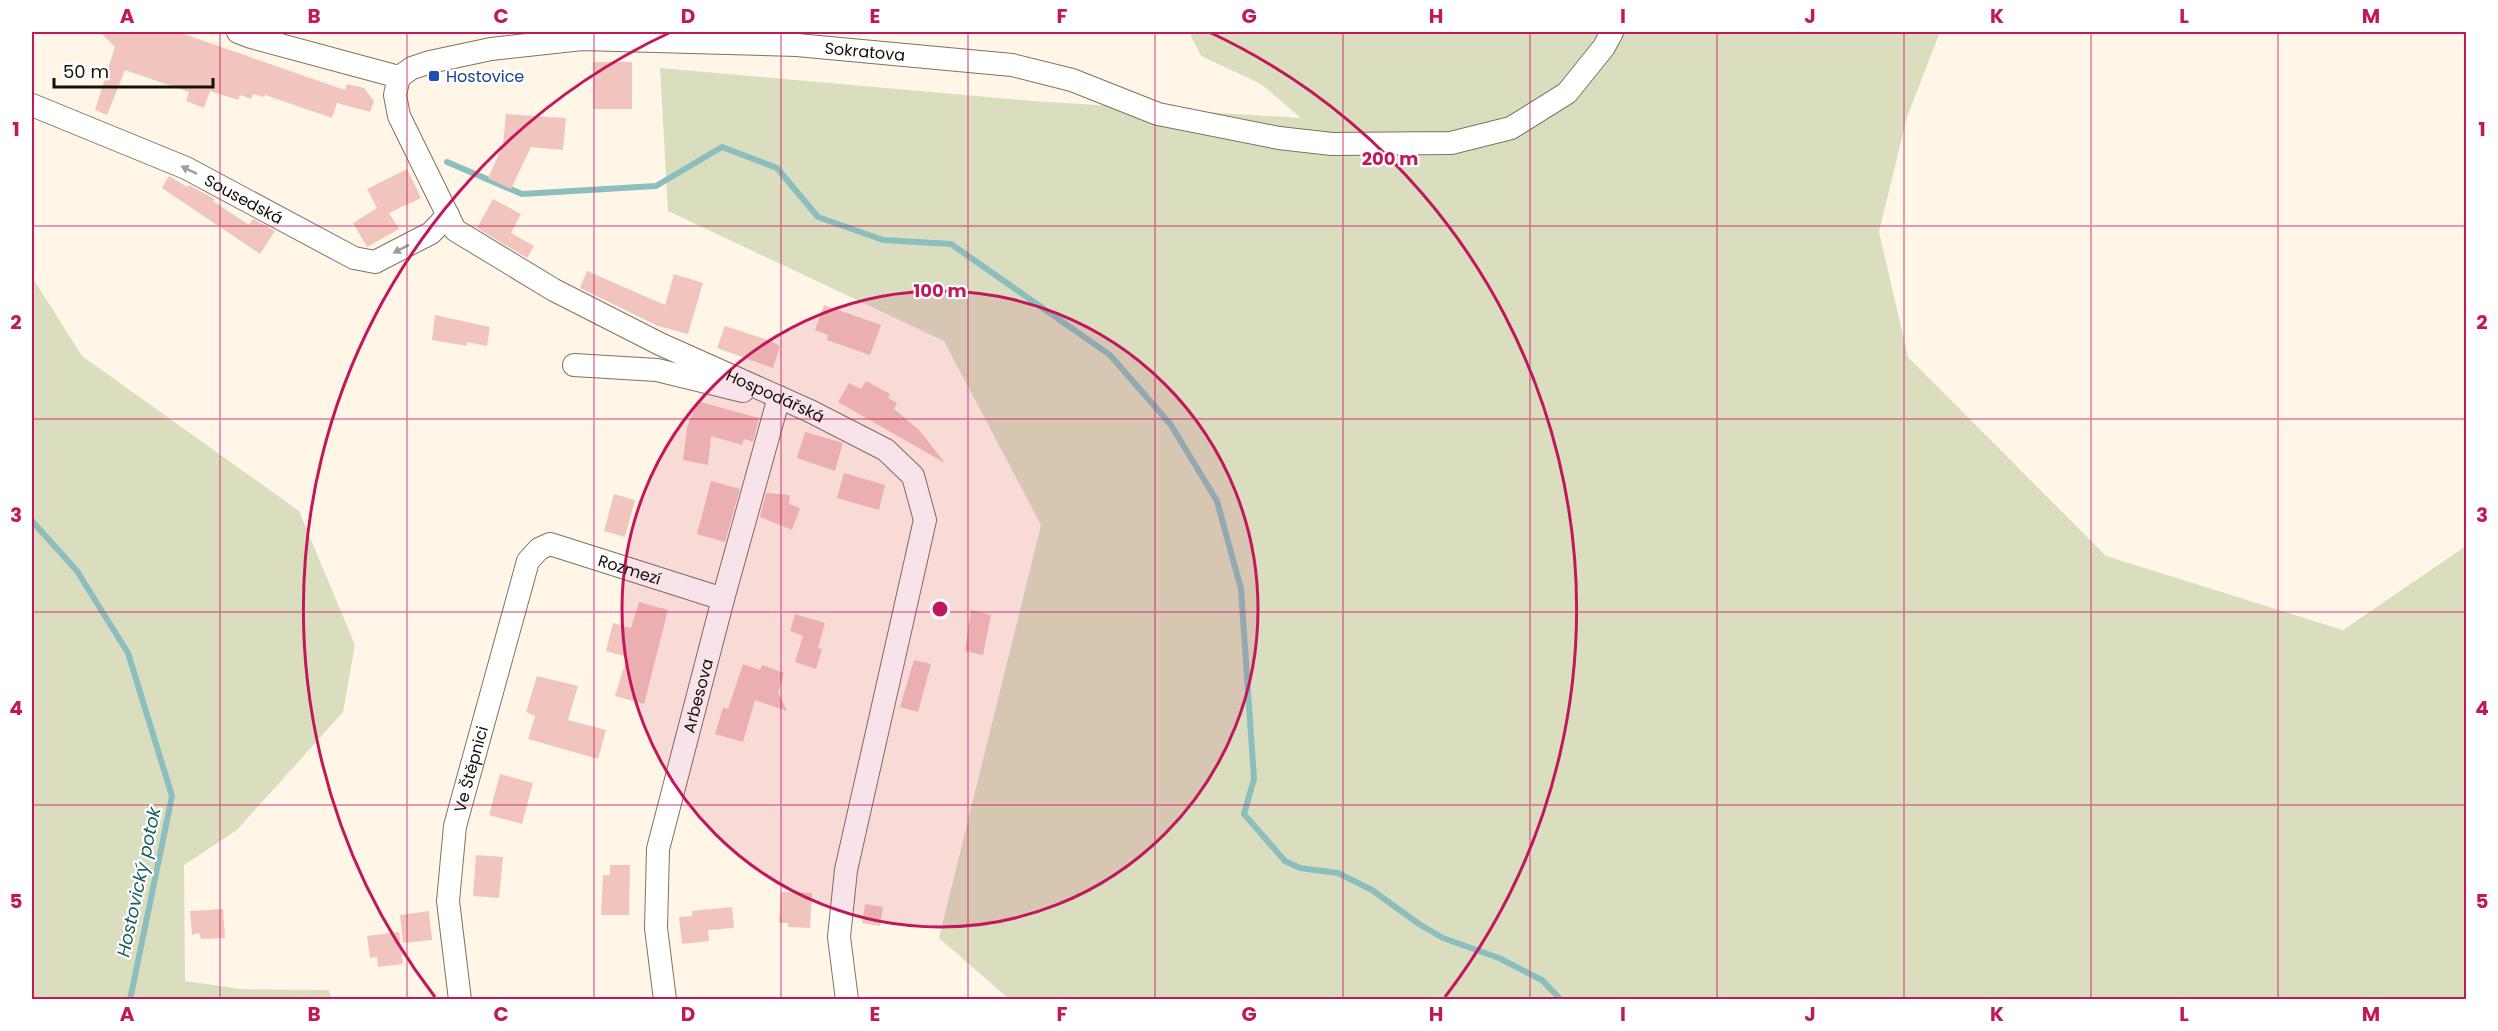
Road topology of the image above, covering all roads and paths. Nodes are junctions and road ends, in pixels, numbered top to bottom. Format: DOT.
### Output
graph roads {
  1 [pos="238,32"];
  2 [pos="1612,32"];
  3 [pos="399,77"];
  4 [pos="32,105"];
  5 [pos="448,215"];
  6 [pos="574,364"];
  7 [pos="775,395"];
  8 [pos="539,549"];
  9 [pos="723,599"];
  10 [pos="460,999"];
  11 [pos="665,999"];
  12 [pos="847,999"];
  1 -- 3 [label="street"];
  2 -- 3 [label="street, Sokratova"];
  3 -- 5 [label="street, Hospodářská"];
  5 -- 4 [label="street, Sousedská, one-way"];
  5 -- 7 [label="street, Hospodářská"];
  6 -- 7 [label="street"];
  7 -- 9 [label="street, Arbesova"];
  7 -- 12 [label="street, Hospodářská"];
  8 -- 9 [label="street, Rozmezí"];
  8 -- 10 [label="street, Ve Štěpnici"];
  9 -- 11 [label="street, Arbesova"];
}
